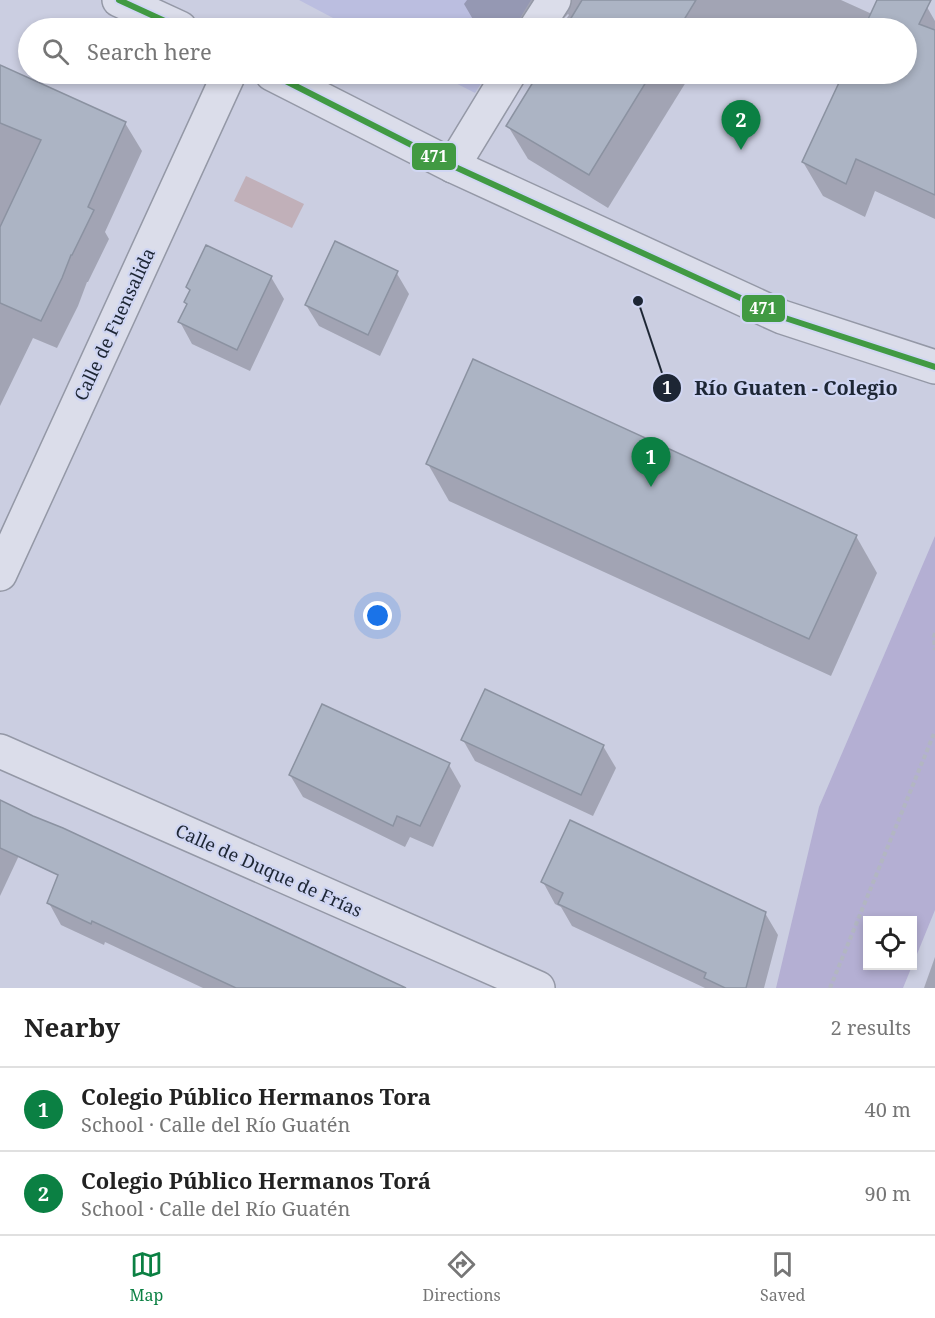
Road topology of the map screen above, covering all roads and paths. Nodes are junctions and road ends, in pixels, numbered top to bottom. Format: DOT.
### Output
graph roads {
  1 [pos="119,0"];
  2 [pos="554,0"];
  3 [pos="158,18"];
  4 [pos="542,18"];
  5 [pos="224,84"];
  6 [pos="292,84"];
  7 [pos="503,84"];
  8 [pos="453,166"];
  9 [pos="935,368"];
  10 [pos="0,574"];
  11 [pos="935,633"];
  12 [pos="935,650"];
  13 [pos="935,731"];
  14 [pos="0,751"];
  15 [pos="538,988"];
  16 [pos="830,988"];
  1 -- 3 [label="street"];
  2 -- 4 [label="street"];
  5 -- 10 [label="street, Calle de Fuensalida"];
  6 -- 8 [label="street"];
  7 -- 8 [label="street"];
  8 -- 9 [label="street"];
  11 -- 12 [label="path"];
  13 -- 16 [label="path"];
  14 -- 15 [label="street, Calle de Duque de Frías"];
}
